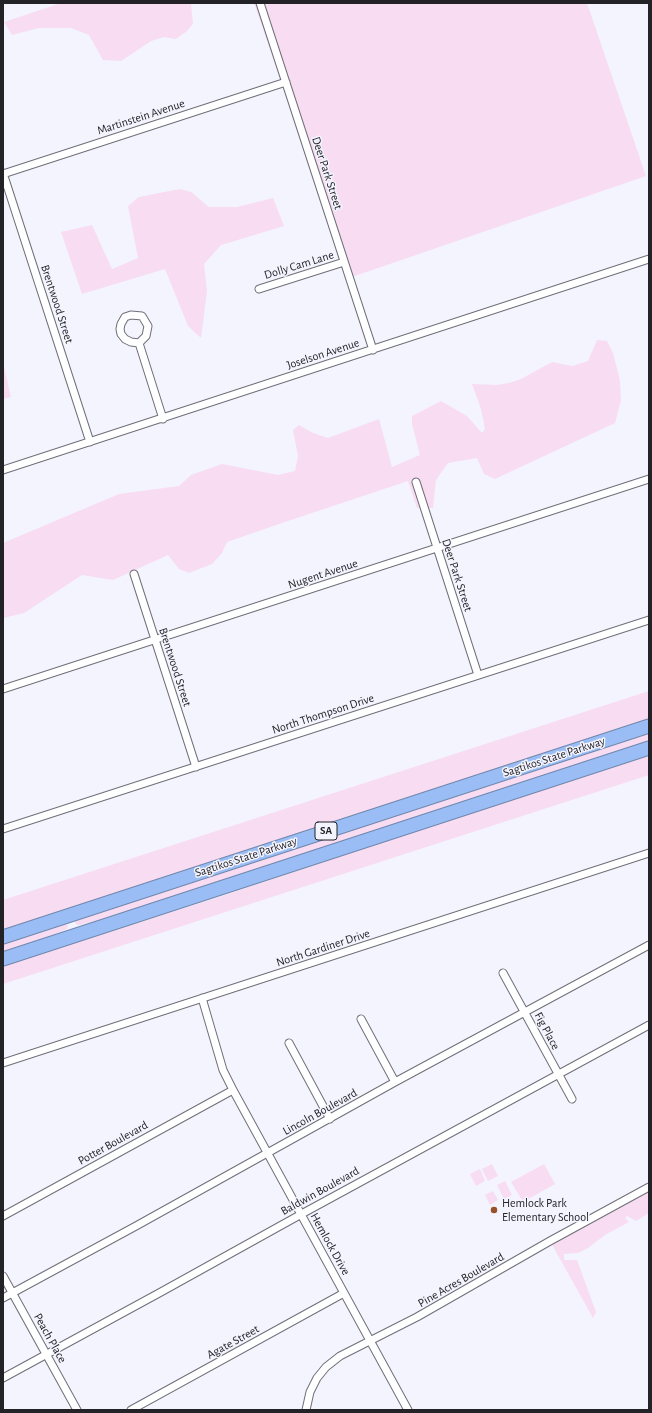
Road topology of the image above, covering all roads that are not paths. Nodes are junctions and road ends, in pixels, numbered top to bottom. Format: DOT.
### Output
graph roads {
  1 [pos="260,3"];
  2 [pos="286,82"];
  3 [pos="3,173"];
  4 [pos="649,259"];
  5 [pos="344,262"];
  6 [pos="259,289"];
  7 [pos="139,343"];
  8 [pos="373,350"];
  9 [pos="163,418"];
  10 [pos="90,442"];
  11 [pos="3,470"];
  12 [pos="649,479"];
  13 [pos="416,482"];
  14 [pos="437,548"];
  15 [pos="134,574"];
  16 [pos="649,620"];
  17 [pos="155,640"];
  18 [pos="478,675"];
  19 [pos="3,689"];
  20 [pos="649,726"];
  21 [pos="649,748"];
  22 [pos="196,767"];
  23 [pos="3,829"];
  24 [pos="649,853"];
  25 [pos="3,937"];
  26 [pos="649,945"];
  27 [pos="3,959"];
  28 [pos="503,973"];
  29 [pos="202,998"];
  30 [pos="524,1012"];
  31 [pos="361,1019"];
  32 [pos="649,1025"];
  33 [pos="289,1043"];
  34 [pos="3,1063"];
  35 [pos="558,1075"];
  36 [pos="395,1082"];
  37 [pos="233,1090"];
  38 [pos="572,1099"];
  39 [pos="330,1119"];
  40 [pos="268,1154"];
  41 [pos="649,1187"];
  42 [pos="301,1214"];
  43 [pos="3,1216"];
  44 [pos="3,1276"];
  45 [pos="12,1293"];
  46 [pos="344,1293"];
  47 [pos="3,1298"];
  48 [pos="370,1341"];
  49 [pos="46,1354"];
  50 [pos="3,1378"];
  51 [pos="77,1410"];
  52 [pos="131,1410"];
  53 [pos="306,1410"];
  54 [pos="408,1410"];
  1 -- 2 [label="street, Deer Park Street"];
  2 -- 3 [label="street, Martinstein Avenue"];
  2 -- 5 [label="street, Deer Park Street"];
  3 -- 10 [label="street, Brentwood Street"];
  4 -- 8 [label="street, Joselson Avenue"];
  5 -- 6 [label="street, Dolly Cam Lane"];
  5 -- 8 [label="street, Deer Park Street"];
  7 -- 7 [label="street"];
  7 -- 9 [label="street"];
  8 -- 9 [label="street, Joselson Avenue"];
  9 -- 10 [label="street, Joselson Avenue"];
  10 -- 11 [label="street, Joselson Avenue"];
  12 -- 14 [label="street, Nugent Avenue"];
  13 -- 14 [label="street, Deer Park Street"];
  14 -- 17 [label="street, Nugent Avenue"];
  14 -- 18 [label="street, Deer Park Street"];
  15 -- 17 [label="street, Brentwood Street"];
  16 -- 18 [label="street, North Thompson Drive"];
  17 -- 19 [label="street, Nugent Avenue"];
  17 -- 22 [label="street, Brentwood Street"];
  18 -- 22 [label="street, North Thompson Drive"];
  20 -- 25 [label="highway, Sagtikos State Parkway / SA"];
  21 -- 27 [label="highway, Sagtikos State Parkway / SA"];
  22 -- 23 [label="street, North Thompson Drive"];
  24 -- 29 [label="street, North Gardiner Drive"];
  26 -- 30 [label="street, Lincoln Boulevard"];
  28 -- 30 [label="street, Fig Place"];
  29 -- 34 [label="street, North Gardiner Drive"];
  29 -- 37 [label="street, Hemlock Drive"];
  30 -- 35 [label="street, Fig Place"];
  30 -- 36 [label="street, Lincoln Boulevard"];
  31 -- 36 [label="street"];
  32 -- 35 [label="street, Baldwin Boulevard"];
  33 -- 39 [label="street"];
  35 -- 38 [label="street, Fig Place"];
  35 -- 42 [label="street, Baldwin Boulevard"];
  36 -- 39 [label="street, Lincoln Boulevard"];
  37 -- 40 [label="street, Hemlock Drive"];
  37 -- 43 [label="street, Potter Boulevard"];
  39 -- 40 [label="street, Lincoln Boulevard"];
  40 -- 42 [label="street, Hemlock Drive"];
  40 -- 45 [label="street, Lincoln Boulevard"];
  41 -- 48 [label="street, Pine Acres Boulevard"];
  42 -- 46 [label="street, Hemlock Drive"];
  42 -- 49 [label="street, Baldwin Boulevard"];
  44 -- 45 [label="street, Peach Place"];
  45 -- 47 [label="street, Lincoln Boulevard"];
  45 -- 49 [label="street, Peach Place"];
  46 -- 48 [label="street, Hemlock Drive"];
  46 -- 52 [label="street, Agate Street"];
  48 -- 53 [label="street, Pine Acres Boulevard"];
  48 -- 54 [label="street, Hemlock Drive"];
  49 -- 50 [label="street, Baldwin Boulevard"];
  49 -- 51 [label="street, Peach Place"];
}
